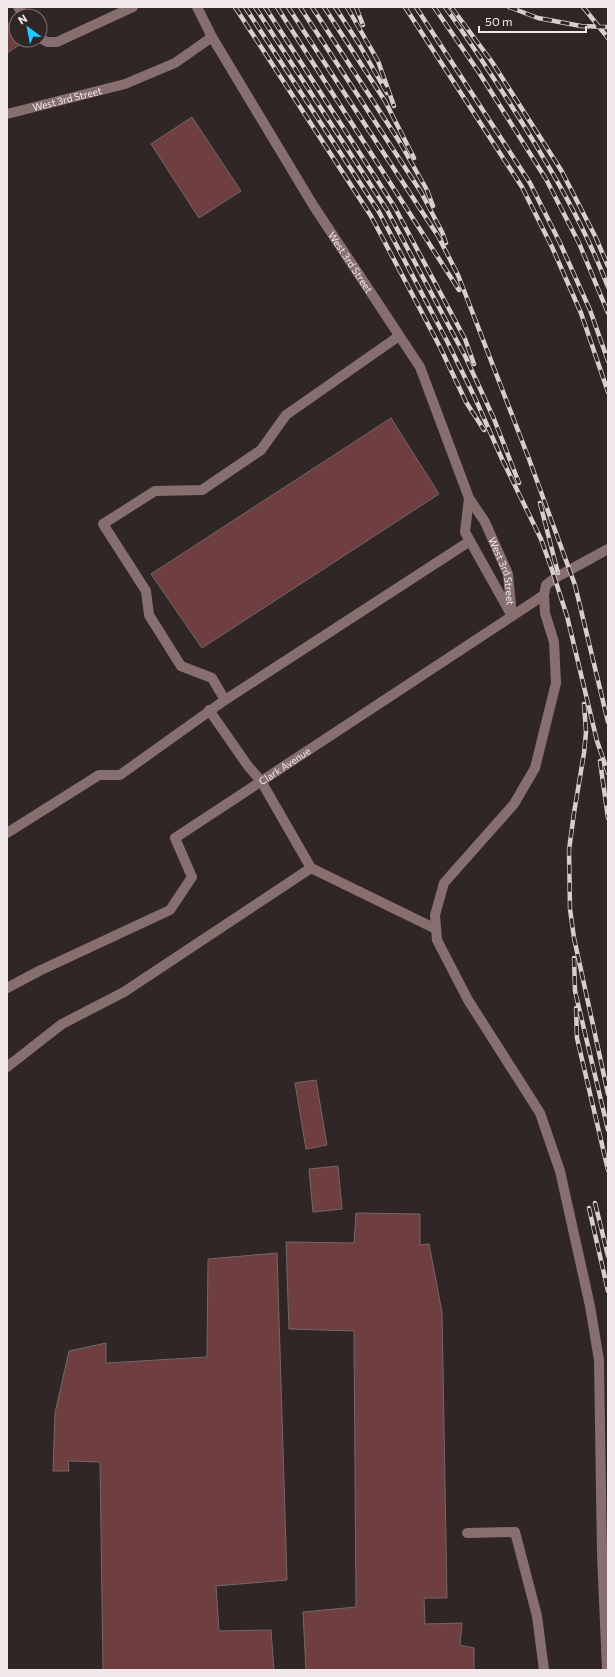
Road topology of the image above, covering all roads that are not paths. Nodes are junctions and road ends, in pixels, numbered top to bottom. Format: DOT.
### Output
graph roads {
  1 [pos="134,7"];
  2 [pos="197,7"];
  3 [pos="212,37"];
  4 [pos="48,42"];
  5 [pos="7,114"];
  6 [pos="399,336"];
  7 [pos="469,498"];
  8 [pos="470,541"];
  9 [pos="608,549"];
  10 [pos="544,595"];
  11 [pos="512,616"];
  12 [pos="225,700"];
  13 [pos="209,710"];
  14 [pos="261,781"];
  15 [pos="7,833"];
  16 [pos="311,868"];
  17 [pos="436,929"];
  18 [pos="7,988"];
  19 [pos="7,1067"];
  20 [pos="467,1533"];
  21 [pos="544,1670"];
  22 [pos="607,1670"];
  1 -- 4 [label="street"];
  2 -- 3 [label="street, West 3rd Street"];
  3 -- 5 [label="street, West 3rd Street"];
  3 -- 6 [label="street, West 3rd Street"];
  6 -- 7 [label="street, West 3rd Street"];
  6 -- 12 [label="street"];
  7 -- 8 [label="street, West 3rd Street"];
  7 -- 11 [label="street, West 3rd Street"];
  8 -- 11 [label="street, West 3rd Street"];
  8 -- 12 [label="street"];
  9 -- 10 [label="street, Clark Avenue"];
  10 -- 11 [label="street, Clark Avenue"];
  10 -- 17 [label="street"];
  11 -- 14 [label="street, Clark Avenue"];
  12 -- 13 [label="street"];
  13 -- 14 [label="street"];
  13 -- 15 [label="street"];
  14 -- 16 [label="street"];
  14 -- 18 [label="street, Clark Avenue"];
  16 -- 17 [label="street"];
  16 -- 19 [label="street"];
  17 -- 22 [label="street"];
  20 -- 21 [label="street"];
}
